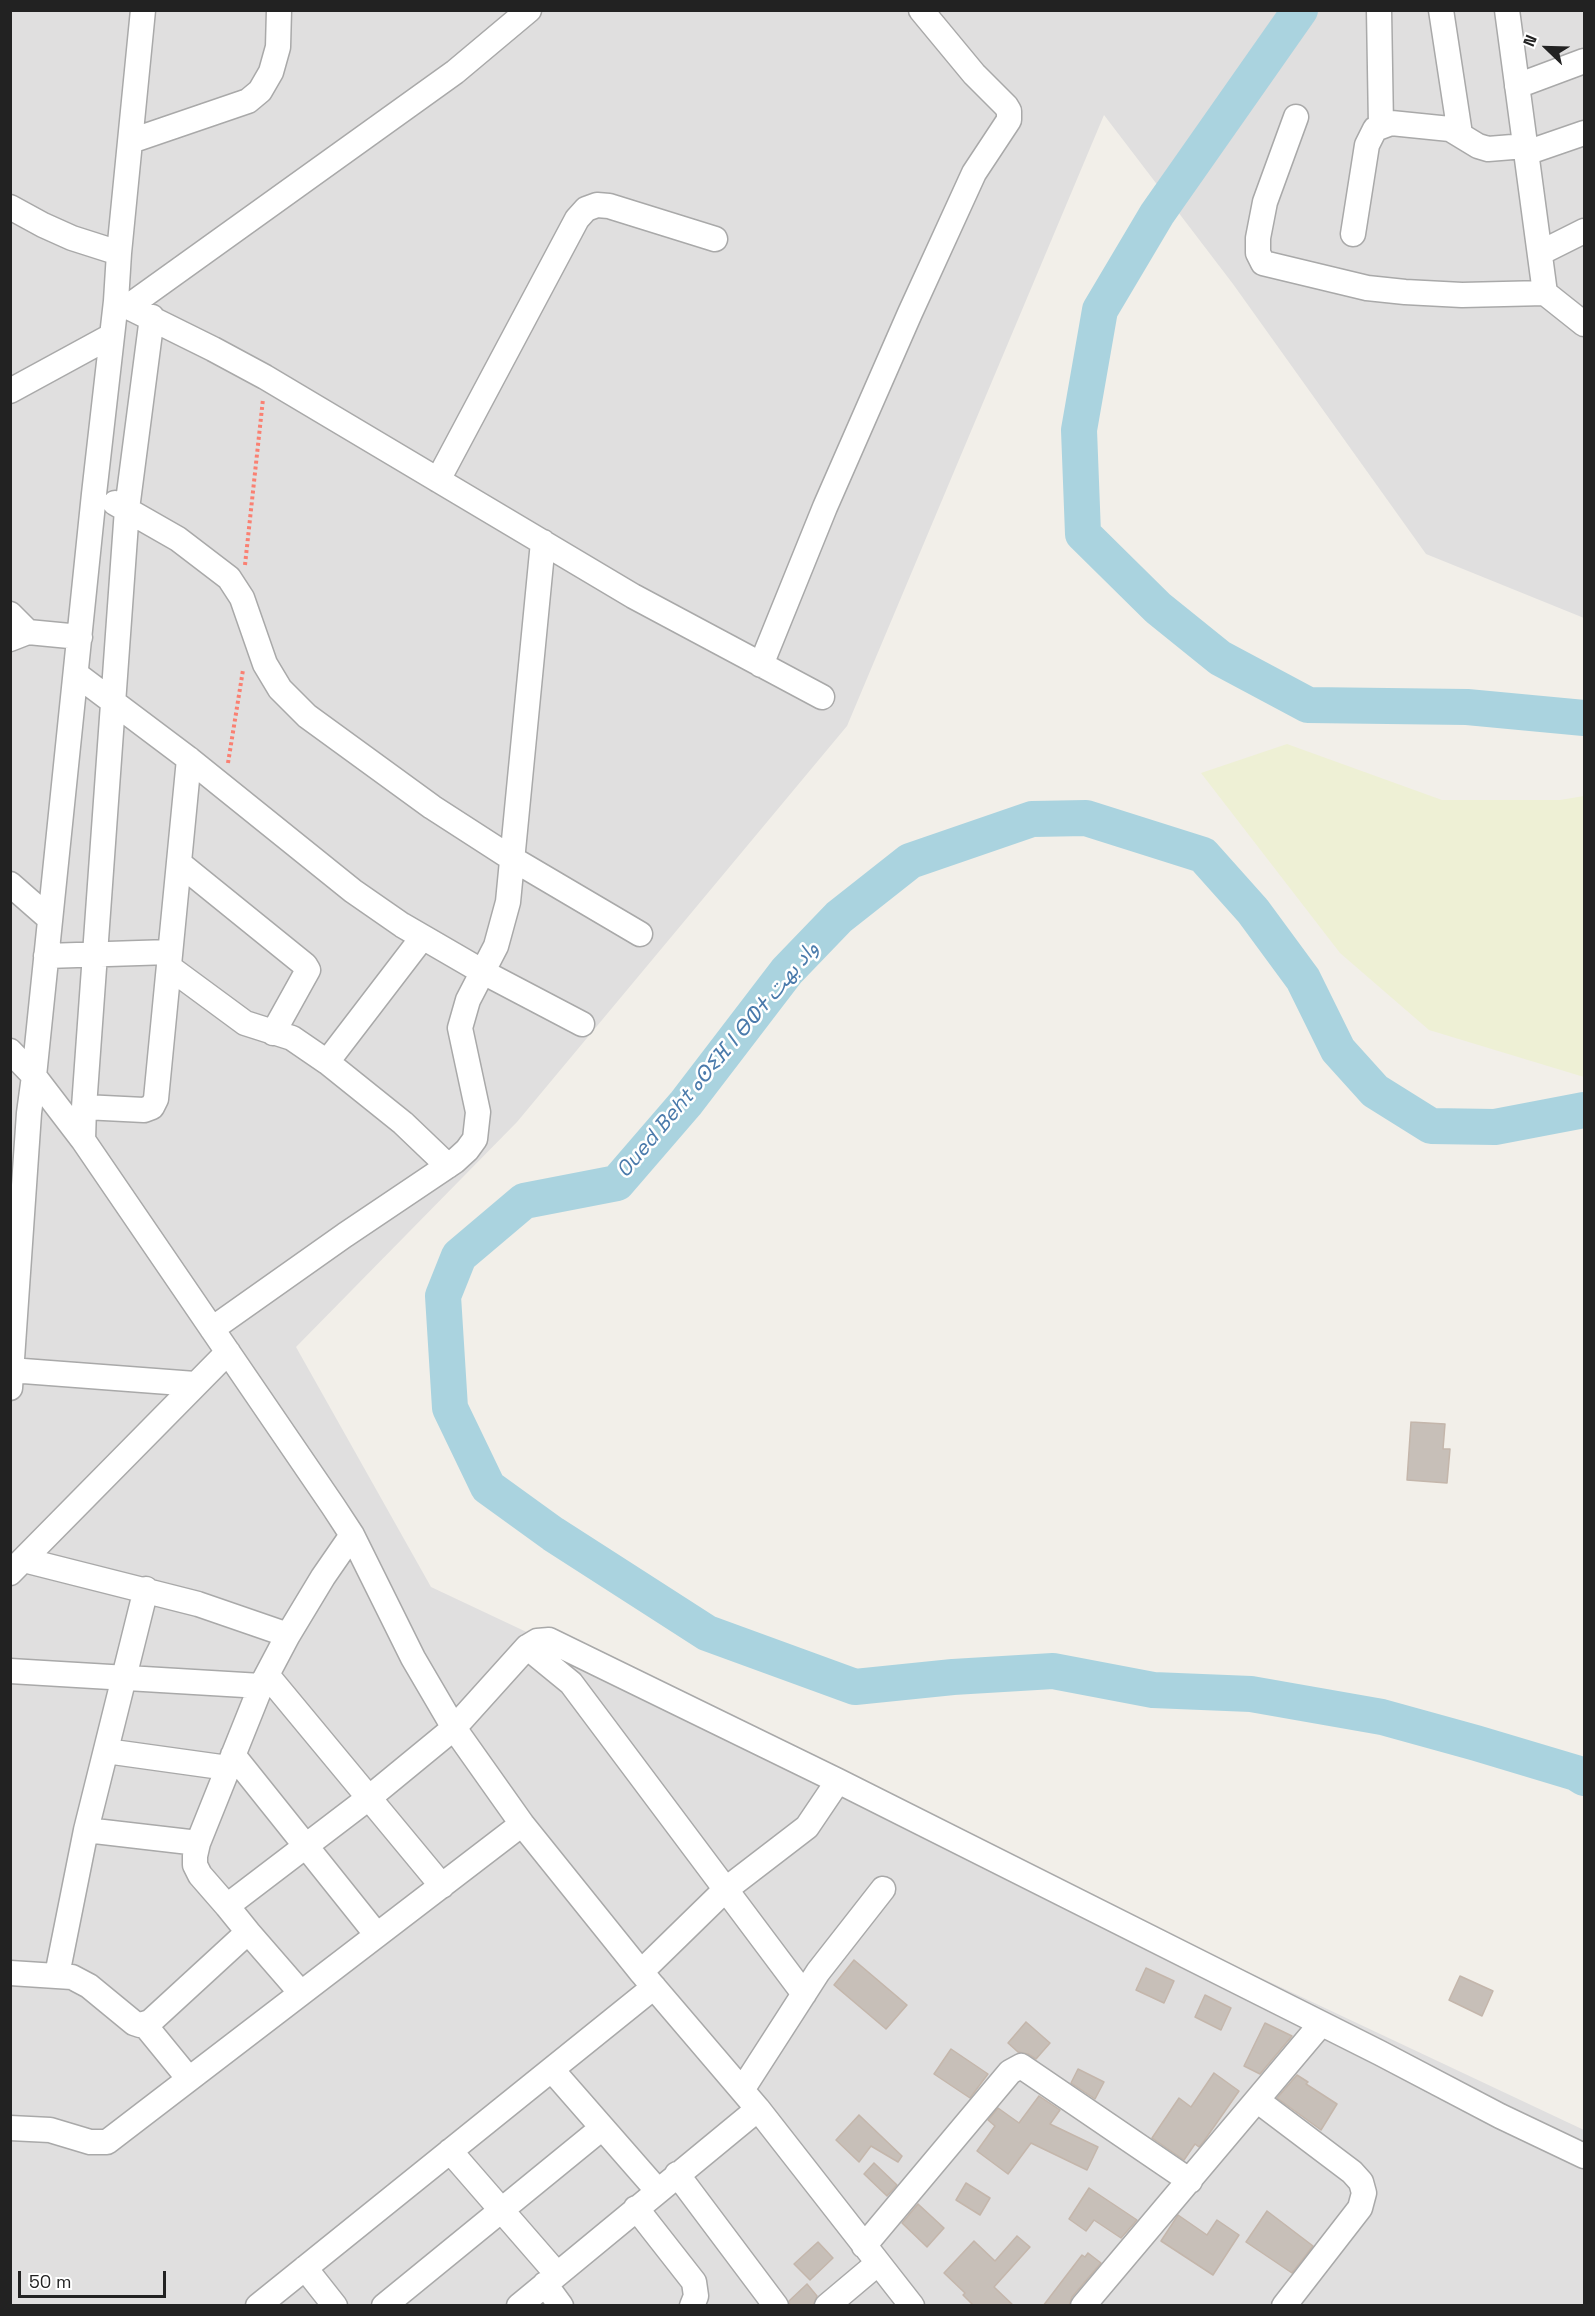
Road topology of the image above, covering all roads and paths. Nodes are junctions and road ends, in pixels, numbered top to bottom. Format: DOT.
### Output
graph roads {
  1 [pos="143,10"];
  2 [pos="279,10"];
  3 [pos="529,10"];
  4 [pos="921,10"];
  5 [pos="1380,10"];
  6 [pos="1441,10"];
  7 [pos="1507,10"];
  8 [pos="1584,61"];
  9 [pos="1517,86"];
  10 [pos="1296,117"];
  11 [pos="1381,126"];
  12 [pos="1584,133"];
  13 [pos="1460,134"];
  14 [pos="131,141"];
  15 [pos="1526,150"];
  16 [pos="10,207"];
  17 [pos="1584,231"];
  18 [pos="1353,234"];
  19 [pos="715,238"];
  20 [pos="119,253"];
  21 [pos="1539,253"];
  22 [pos="1545,293"];
  23 [pos="123,304"];
  24 [pos="1580,315"];
  25 [pos="152,317"];
  26 [pos="111,336"];
  27 [pos="265,377"];
  28 [pos="10,391"];
  29 [pos="438,480"];
  30 [pos="94,494"];
  31 [pos="127,509"];
  32 [pos="543,542"];
  33 [pos="242,598"];
  34 [pos="10,614"];
  35 [pos="19,635"];
  36 [pos="80,637"];
  37 [pos="245,658"];
  38 [pos="762,665"];
  39 [pos="76,674"];
  40 [pos="822,697"];
  41 [pos="114,704"];
  42 [pos="189,759"];
  43 [pos="224,788"];
  44 [pos="511,858"];
  45 [pos="179,863"];
  46 [pos="10,884"];
  47 [pos="50,919"];
  48 [pos="640,934"];
  49 [pos="422,938"];
  50 [pos="95,954"];
  51 [pos="46,956"];
  52 [pos="170,960"];
  53 [pos="483,972"];
  54 [pos="582,1023"];
  55 [pos="273,1033"];
  56 [pos="10,1051"];
  57 [pos="327,1062"];
  58 [pos="34,1077"];
  59 [pos="84,1107"];
  60 [pos="20,1120"];
  61 [pos="83,1140"];
  62 [pos="448,1166"];
  63 [pos="212,1329"];
  64 [pos="228,1352"];
  65 [pos="11,1375"];
  66 [pos="195,1384"];
  67 [pos="352,1535"];
  68 [pos="17,1567"];
  69 [pos="146,1589"];
  70 [pos="288,1635"];
  71 [pos="527,1647"];
  72 [pos="10,1671"];
  73 [pos="123,1678"];
  74 [pos="264,1681"];
  75 [pos="454,1728"];
  76 [pos="106,1751"];
  77 [pos="231,1762"];
  78 [pos="838,1781"];
  79 [pos="370,1797"];
  80 [pos="522,1824"];
  81 [pos="86,1830"];
  82 [pos="198,1842"];
  83 [pos="306,1846"];
  84 [pos="442,1886"];
  85 [pos="883,1889"];
  86 [pos="725,1890"];
  87 [pos="227,1906"];
  88 [pos="248,1932"];
  89 [pos="377,1935"];
  90 [pos="10,1972"];
  91 [pos="57,1975"];
  92 [pos="648,1980"];
  93 [pos="301,1993"];
  94 [pos="804,1994"];
  95 [pos="144,2024"];
  96 [pos="1321,2024"];
  97 [pos="552,2070"];
  98 [pos="189,2079"];
  99 [pos="742,2090"];
  100 [pos="1258,2101"];
  101 [pos="758,2109"];
  102 [pos="10,2128"];
  103 [pos="602,2128"];
  104 [pos="450,2151"];
  105 [pos="1584,2156"];
  106 [pos="677,2174"];
  107 [pos="1190,2181"];
  108 [pos="657,2190"];
  109 [pos="636,2208"];
  110 [pos="501,2210"];
  111 [pos="871,2255"];
  112 [pos="305,2268"];
  113 [pos="551,2279"];
  114 [pos="258,2306"];
  115 [pos="335,2306"];
  116 [pos="384,2306"];
  117 [pos="519,2306"];
  118 [pos="561,2306"];
  119 [pos="692,2306"];
  120 [pos="776,2306"];
  121 [pos="827,2306"];
  122 [pos="912,2306"];
  123 [pos="1083,2306"];
  124 [pos="1284,2306"];
  1 -- 14 [label="street"];
  2 -- 14 [label="street"];
  3 -- 23 [label="street"];
  4 -- 38 [label="street"];
  5 -- 11 [label="street"];
  6 -- 13 [label="street"];
  7 -- 9 [label="street"];
  8 -- 9 [label="street"];
  9 -- 15 [label="street"];
  10 -- 22 [label="street"];
  11 -- 13 [label="street"];
  11 -- 18 [label="street"];
  12 -- 15 [label="street"];
  13 -- 15 [label="street"];
  14 -- 20 [label="street"];
  15 -- 21 [label="street"];
  16 -- 20 [label="street"];
  17 -- 21 [label="street"];
  19 -- 29 [label="street"];
  20 -- 23 [label="street"];
  21 -- 22 [label="street"];
  22 -- 24 [label="street"];
  23 -- 25 [label="street"];
  23 -- 26 [label="street"];
  25 -- 27 [label="street"];
  25 -- 31 [label="street"];
  26 -- 28 [label="street"];
  26 -- 30 [label="street"];
  27 -- 29 [label="street"];
  27 -- 33 [label="path"];
  29 -- 32 [label="street"];
  30 -- 31 [label="street"];
  30 -- 36 [label="street"];
  31 -- 33 [label="street"];
  31 -- 41 [label="street"];
  32 -- 38 [label="street"];
  32 -- 44 [label="street"];
  33 -- 44 [label="street"];
  34 -- 35 [label="street"];
  35 -- 36 [label="street"];
  36 -- 39 [label="street"];
  37 -- 43 [label="path"];
  38 -- 40 [label="street"];
  39 -- 41 [label="street"];
  39 -- 47 [label="street"];
  41 -- 42 [label="street"];
  41 -- 50 [label="street"];
  42 -- 43 [label="street"];
  42 -- 45 [label="street"];
  43 -- 49 [label="street"];
  44 -- 48 [label="street"];
  44 -- 53 [label="street"];
  45 -- 52 [label="street"];
  45 -- 55 [label="street"];
  46 -- 47 [label="street"];
  47 -- 51 [label="street"];
  49 -- 53 [label="street"];
  49 -- 57 [label="street"];
  50 -- 51 [label="street"];
  50 -- 52 [label="street"];
  50 -- 59 [label="street"];
  51 -- 58 [label="street"];
  52 -- 55 [label="street"];
  52 -- 59 [label="street"];
  53 -- 54 [label="street"];
  53 -- 62 [label="street"];
  55 -- 57 [label="street"];
  56 -- 58 [label="street"];
  57 -- 62 [label="street"];
  58 -- 60 [label="street"];
  58 -- 61 [label="street"];
  59 -- 61 [label="street"];
  60 -- 65 [label="street"];
  61 -- 63 [label="street"];
  62 -- 63 [label="street"];
  63 -- 64 [label="street"];
  64 -- 66 [label="street"];
  64 -- 67 [label="street"];
  65 -- 66 [label="street"];
  66 -- 68 [label="street"];
  67 -- 70 [label="street"];
  67 -- 75 [label="street"];
  68 -- 69 [label="street"];
  69 -- 70 [label="street"];
  69 -- 73 [label="street"];
  70 -- 74 [label="street"];
  71 -- 75 [label="street"];
  71 -- 78 [label="street"];
  71 -- 86 [label="street"];
  72 -- 73 [label="street"];
  73 -- 74 [label="street"];
  73 -- 76 [label="street"];
  74 -- 77 [label="street"];
  74 -- 79 [label="street"];
  75 -- 79 [label="street"];
  75 -- 80 [label="street"];
  76 -- 77 [label="street"];
  76 -- 81 [label="street"];
  77 -- 82 [label="street"];
  77 -- 83 [label="street"];
  78 -- 86 [label="street"];
  78 -- 96 [label="street"];
  79 -- 83 [label="street"];
  79 -- 84 [label="street"];
  80 -- 84 [label="street"];
  80 -- 92 [label="street"];
  81 -- 82 [label="street"];
  81 -- 91 [label="street"];
  82 -- 87 [label="street"];
  83 -- 87 [label="street"];
  83 -- 89 [label="street"];
  84 -- 89 [label="street"];
  85 -- 94 [label="street"];
  86 -- 92 [label="street"];
  86 -- 94 [label="street"];
  87 -- 88 [label="street"];
  88 -- 93 [label="street"];
  88 -- 95 [label="street"];
  89 -- 93 [label="street"];
  90 -- 91 [label="street"];
  91 -- 95 [label="street"];
  92 -- 97 [label="street"];
  92 -- 99 [label="street"];
  93 -- 98 [label="street"];
  94 -- 99 [label="street"];
  95 -- 98 [label="street"];
  96 -- 100 [label="street"];
  96 -- 105 [label="street"];
  97 -- 103 [label="street"];
  97 -- 104 [label="street"];
  98 -- 102 [label="street"];
  99 -- 101 [label="street"];
  100 -- 107 [label="street"];
  100 -- 124 [label="street"];
  101 -- 106 [label="street"];
  101 -- 111 [label="street"];
  103 -- 108 [label="street"];
  103 -- 110 [label="street"];
  104 -- 110 [label="street"];
  104 -- 112 [label="street"];
  106 -- 108 [label="street"];
  106 -- 120 [label="street"];
  107 -- 111 [label="street"];
  107 -- 123 [label="street"];
  108 -- 109 [label="street"];
  109 -- 113 [label="street"];
  109 -- 119 [label="street"];
  110 -- 113 [label="street"];
  110 -- 116 [label="street"];
  111 -- 121 [label="street"];
  111 -- 122 [label="street"];
  112 -- 114 [label="street"];
  112 -- 115 [label="street"];
  113 -- 117 [label="street"];
  113 -- 118 [label="street"];
}
